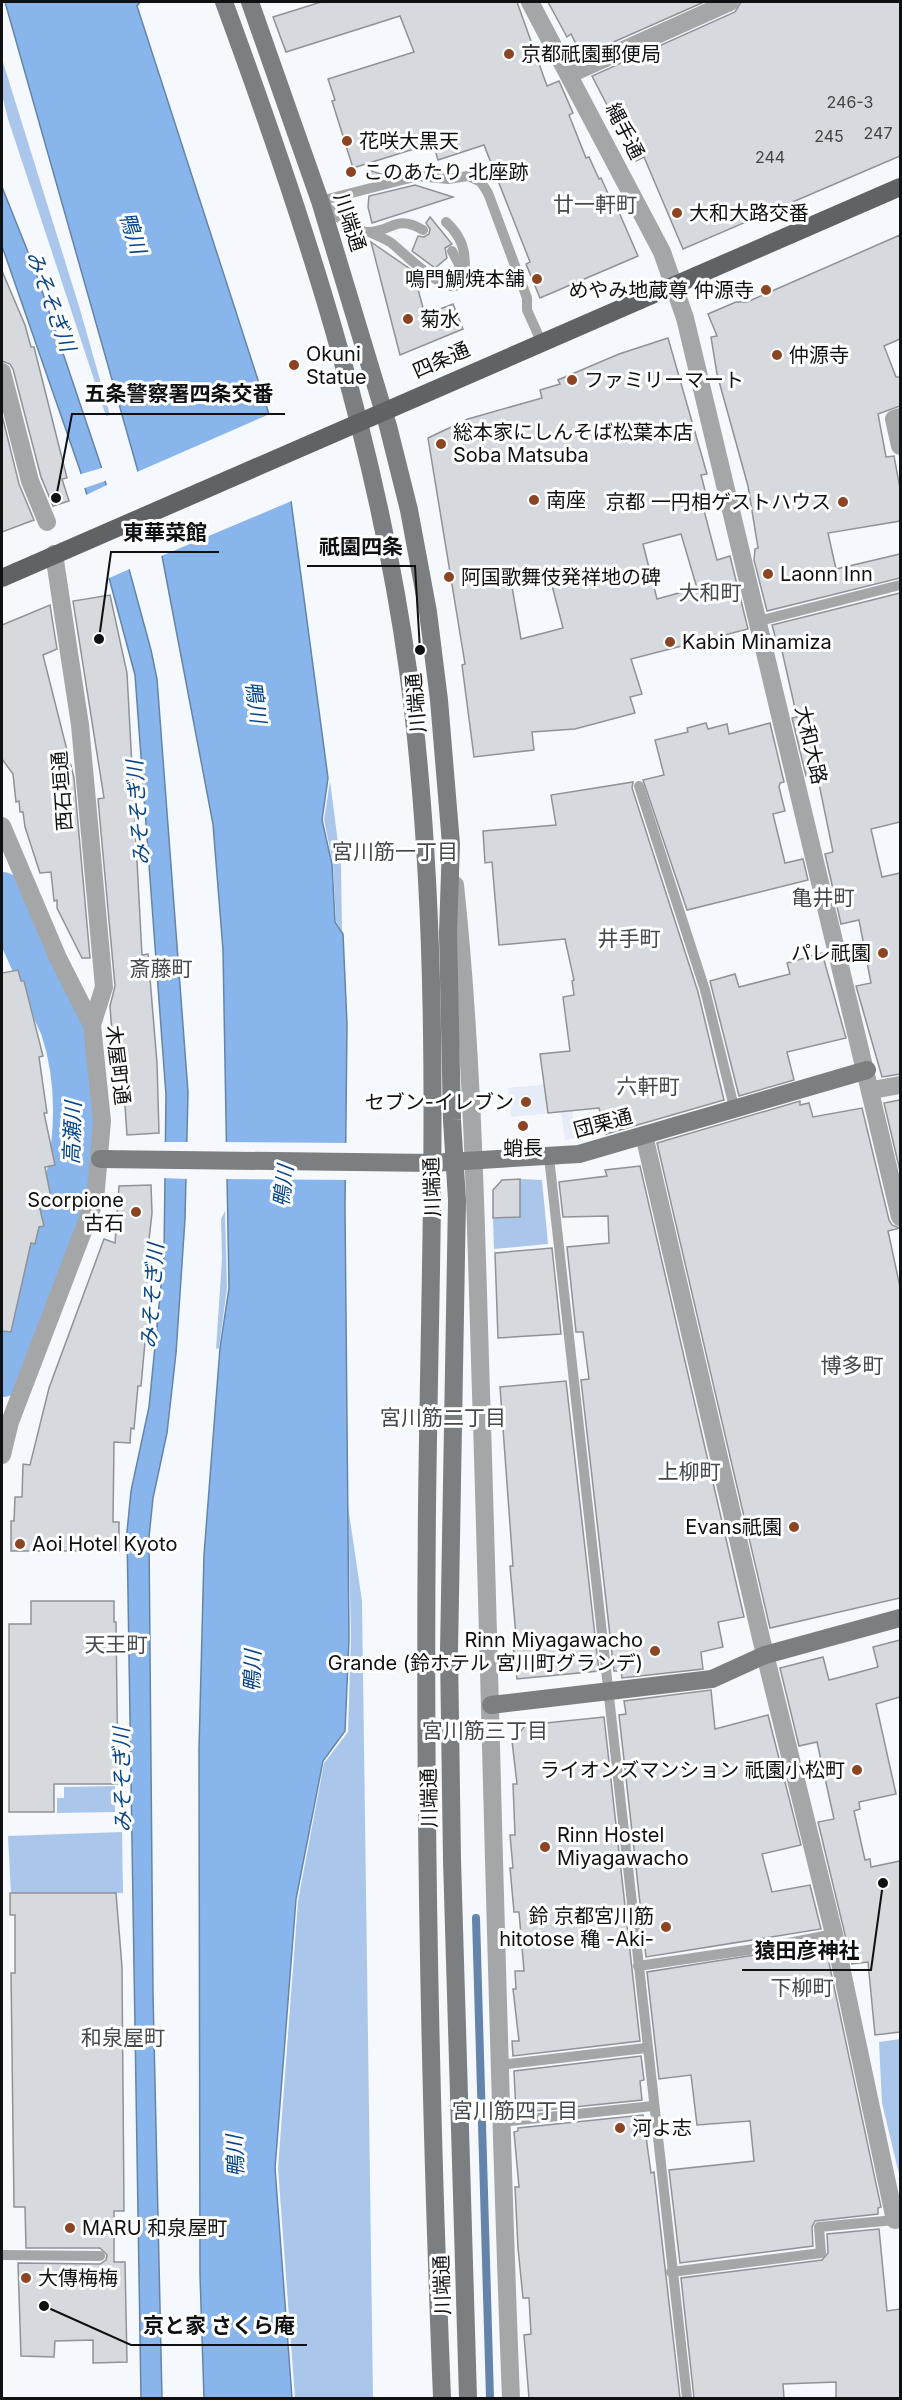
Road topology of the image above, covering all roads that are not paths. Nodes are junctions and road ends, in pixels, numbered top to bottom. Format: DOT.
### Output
graph roads {
  1 [pos="224,2"];
  2 [pos="250,2"];
  3 [pos="530,2"];
  4 [pos="730,2"];
  5 [pos="570,74"];
  6 [pos="900,187"];
  7 [pos="320,201"];
  8 [pos="446,222"];
  9 [pos="423,230"];
  10 [pos="369,232"];
  11 [pos="452,251"];
  12 [pos="463,275"];
  13 [pos="674,284"];
  14 [pos="541,341"];
  15 [pos="2,372"];
  16 [pos="384,410"];
  17 [pos="900,417"];
  18 [pos="360,420"];
  19 [pos="900,446"];
  20 [pos="47,522"];
  21 [pos="54,554"];
  22 [pos="2,578"];
  23 [pos="900,585"];
  24 [pos="759,621"];
  25 [pos="639,786"];
  26 [pos="2,826"];
  27 [pos="93,1025"];
  28 [pos="867,1070"];
  29 [pos="900,1085"];
  30 [pos="872,1090"];
  31 [pos="734,1107"];
  32 [pos="644,1135"];
  33 [pos="549,1157"];
  34 [pos="100,1159"];
  35 [pos="464,1162"];
  36 [pos="432,1163"];
  37 [pos="900,1217"];
  38 [pos="2,1455"];
  39 [pos="900,1618"];
  40 [pos="765,1656"];
  41 [pos="607,1691"];
  42 [pos="491,1705"];
  43 [pos="834,1934"];
  44 [pos="638,1966"];
  45 [pos="646,2048"];
  46 [pos="499,2065"];
  47 [pos="653,2106"];
  48 [pos="501,2122"];
  49 [pos="898,2220"];
  50 [pos="2,2255"];
  51 [pos="100,2256"];
  52 [pos="671,2272"];
  53 [pos="442,2398"];
  54 [pos="468,2398"];
  55 [pos="511,2398"];
  56 [pos="687,2398"];
  1 -- 18 [label="street, 川端通"];
  2 -- 7 [label="street, 川端通"];
  3 -- 5 [label="street, 縄手通"];
  4 -- 5 [label="street"];
  5 -- 13 [label="street, 縄手通"];
  6 -- 13 [label="main road, 四条通"];
  7 -- 10 [label="lane"];
  7 -- 14 [label="lane"];
  7 -- 16 [label="street, 川端通"];
  8 -- 12 [label="lane"];
  9 -- 10 [label="lane"];
  10 -- 12 [label="lane"];
  11 -- 12 [label="lane"];
  13 -- 14 [label="main road, 四条通"];
  13 -- 24 [label="street, 大和大路"];
  14 -- 16 [label="main road, 四条通"];
  15 -- 20 [label="street"];
  16 -- 18 [label="main road, 四条通"];
  16 -- 35 [label="street, 川端通"];
  17 -- 19 [label="street"];
  18 -- 21 [label="main road, 四条通"];
  18 -- 36 [label="street, 川端通"];
  21 -- 22 [label="main road, 四条通"];
  21 -- 27 [label="street, 西石垣通"];
  23 -- 24 [label="lane"];
  24 -- 28 [label="street, 大和大路"];
  25 -- 31 [label="lane"];
  26 -- 27 [label="street, 木屋町通"];
  27 -- 34 [label="street, 木屋町通"];
  28 -- 30 [label="street, 大和大路"];
  28 -- 31 [label="street, 団栗通"];
  29 -- 30 [label="street"];
  30 -- 37 [label="street, 大和大路"];
  31 -- 32 [label="street, 団栗通"];
  32 -- 33 [label="street, 団栗通"];
  32 -- 40 [label="street"];
  33 -- 35 [label="street, 団栗通"];
  33 -- 41 [label="lane"];
  34 -- 36 [label="street, 団栗通"];
  34 -- 38 [label="street, 木屋町通"];
  35 -- 36 [label="street, 団栗通"];
  35 -- 42 [label="street"];
  35 -- 54 [label="street, 川端通"];
  36 -- 53 [label="street, 川端通"];
  39 -- 40 [label="street"];
  40 -- 41 [label="street"];
  40 -- 43 [label="street"];
  41 -- 42 [label="street"];
  41 -- 44 [label="lane"];
  42 -- 46 [label="street"];
  43 -- 44 [label="lane"];
  43 -- 49 [label="street"];
  44 -- 45 [label="lane"];
  45 -- 46 [label="lane"];
  45 -- 47 [label="lane"];
  46 -- 48 [label="street"];
  47 -- 48 [label="lane"];
  47 -- 52 [label="lane"];
  48 -- 55 [label="street"];
  49 -- 52 [label="lane"];
  50 -- 51 [label="lane"];
  52 -- 56 [label="lane"];
}
